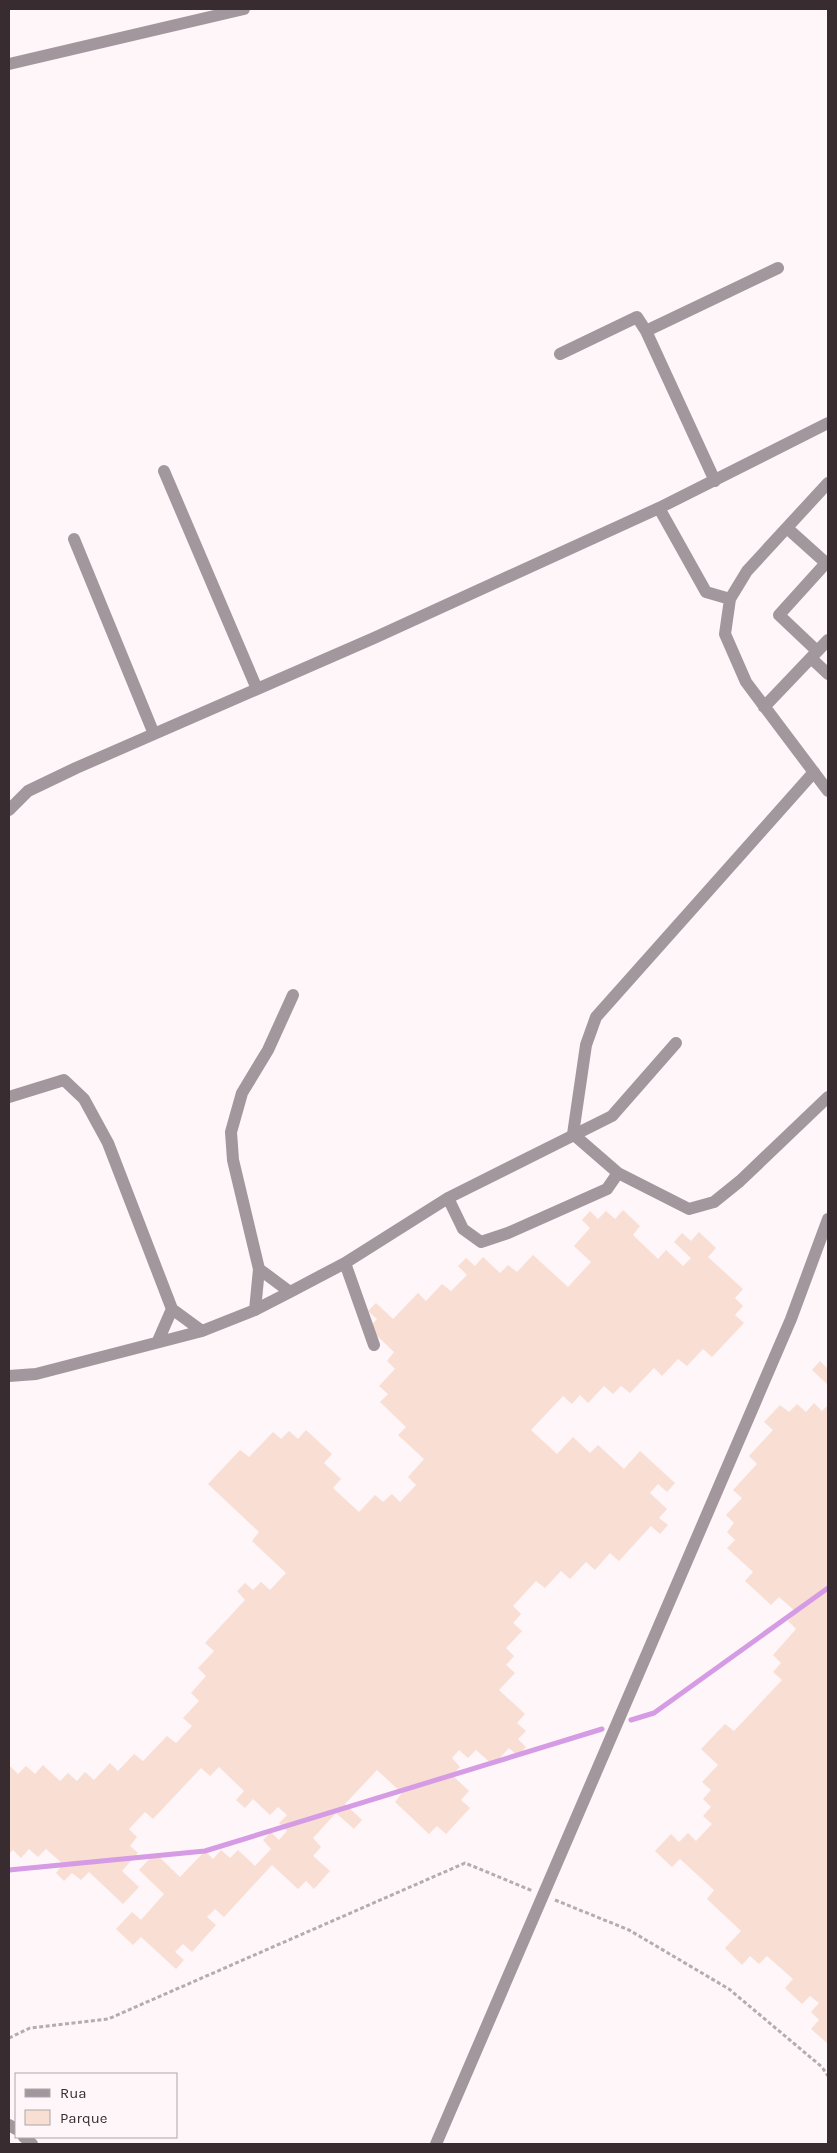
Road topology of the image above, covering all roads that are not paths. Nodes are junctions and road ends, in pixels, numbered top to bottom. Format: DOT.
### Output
graph roads {
  1 [pos="244,9"];
  2 [pos="9,64"];
  3 [pos="778,268"];
  4 [pos="646,331"];
  5 [pos="560,354"];
  6 [pos="828,424"];
  7 [pos="164,471"];
  8 [pos="715,480"];
  9 [pos="828,483"];
  10 [pos="660,508"];
  11 [pos="787,528"];
  12 [pos="74,539"];
  13 [pos="730,599"];
  14 [pos="828,640"];
  15 [pos="814,654"];
  16 [pos="828,674"];
  17 [pos="257,688"];
  18 [pos="764,708"];
  19 [pos="154,734"];
  20 [pos="814,772"];
  21 [pos="828,791"];
  22 [pos="9,810"];
  23 [pos="293,995"];
  24 [pos="676,1043"];
  25 [pos="9,1096"];
  26 [pos="828,1097"];
  27 [pos="573,1134"];
  28 [pos="618,1173"];
  29 [pos="448,1198"];
  30 [pos="828,1218"];
  31 [pos="345,1264"];
  32 [pos="259,1268"];
  33 [pos="290,1292"];
  34 [pos="172,1309"];
  35 [pos="254,1310"];
  36 [pos="202,1331"];
  37 [pos="158,1341"];
  38 [pos="374,1345"];
  39 [pos="9,1376"];
  40 [pos="436,2144"];
  1 -- 2 [label="street"];
  3 -- 4 [label="street"];
  4 -- 5 [label="street"];
  4 -- 8 [label="street"];
  6 -- 8 [label="street"];
  7 -- 17 [label="street"];
  8 -- 10 [label="street"];
  9 -- 11 [label="street"];
  10 -- 13 [label="street"];
  10 -- 17 [label="street"];
  11 -- 13 [label="street"];
  11 -- 15 [label="street"];
  12 -- 19 [label="street"];
  13 -- 18 [label="street"];
  14 -- 15 [label="street"];
  15 -- 16 [label="street"];
  15 -- 18 [label="street"];
  17 -- 19 [label="street"];
  18 -- 20 [label="street"];
  19 -- 22 [label="street"];
  20 -- 21 [label="street"];
  20 -- 27 [label="street"];
  23 -- 32 [label="street"];
  24 -- 27 [label="street"];
  25 -- 34 [label="street"];
  26 -- 28 [label="street"];
  27 -- 28 [label="street"];
  27 -- 29 [label="street"];
  28 -- 29 [label="street"];
  29 -- 31 [label="street"];
  30 -- 40 [label="street"];
  31 -- 33 [label="street"];
  31 -- 38 [label="street"];
  32 -- 33 [label="street"];
  32 -- 35 [label="street"];
  33 -- 35 [label="street"];
  34 -- 36 [label="street"];
  34 -- 37 [label="street"];
  35 -- 36 [label="street"];
  36 -- 37 [label="street"];
  37 -- 39 [label="street"];
}
